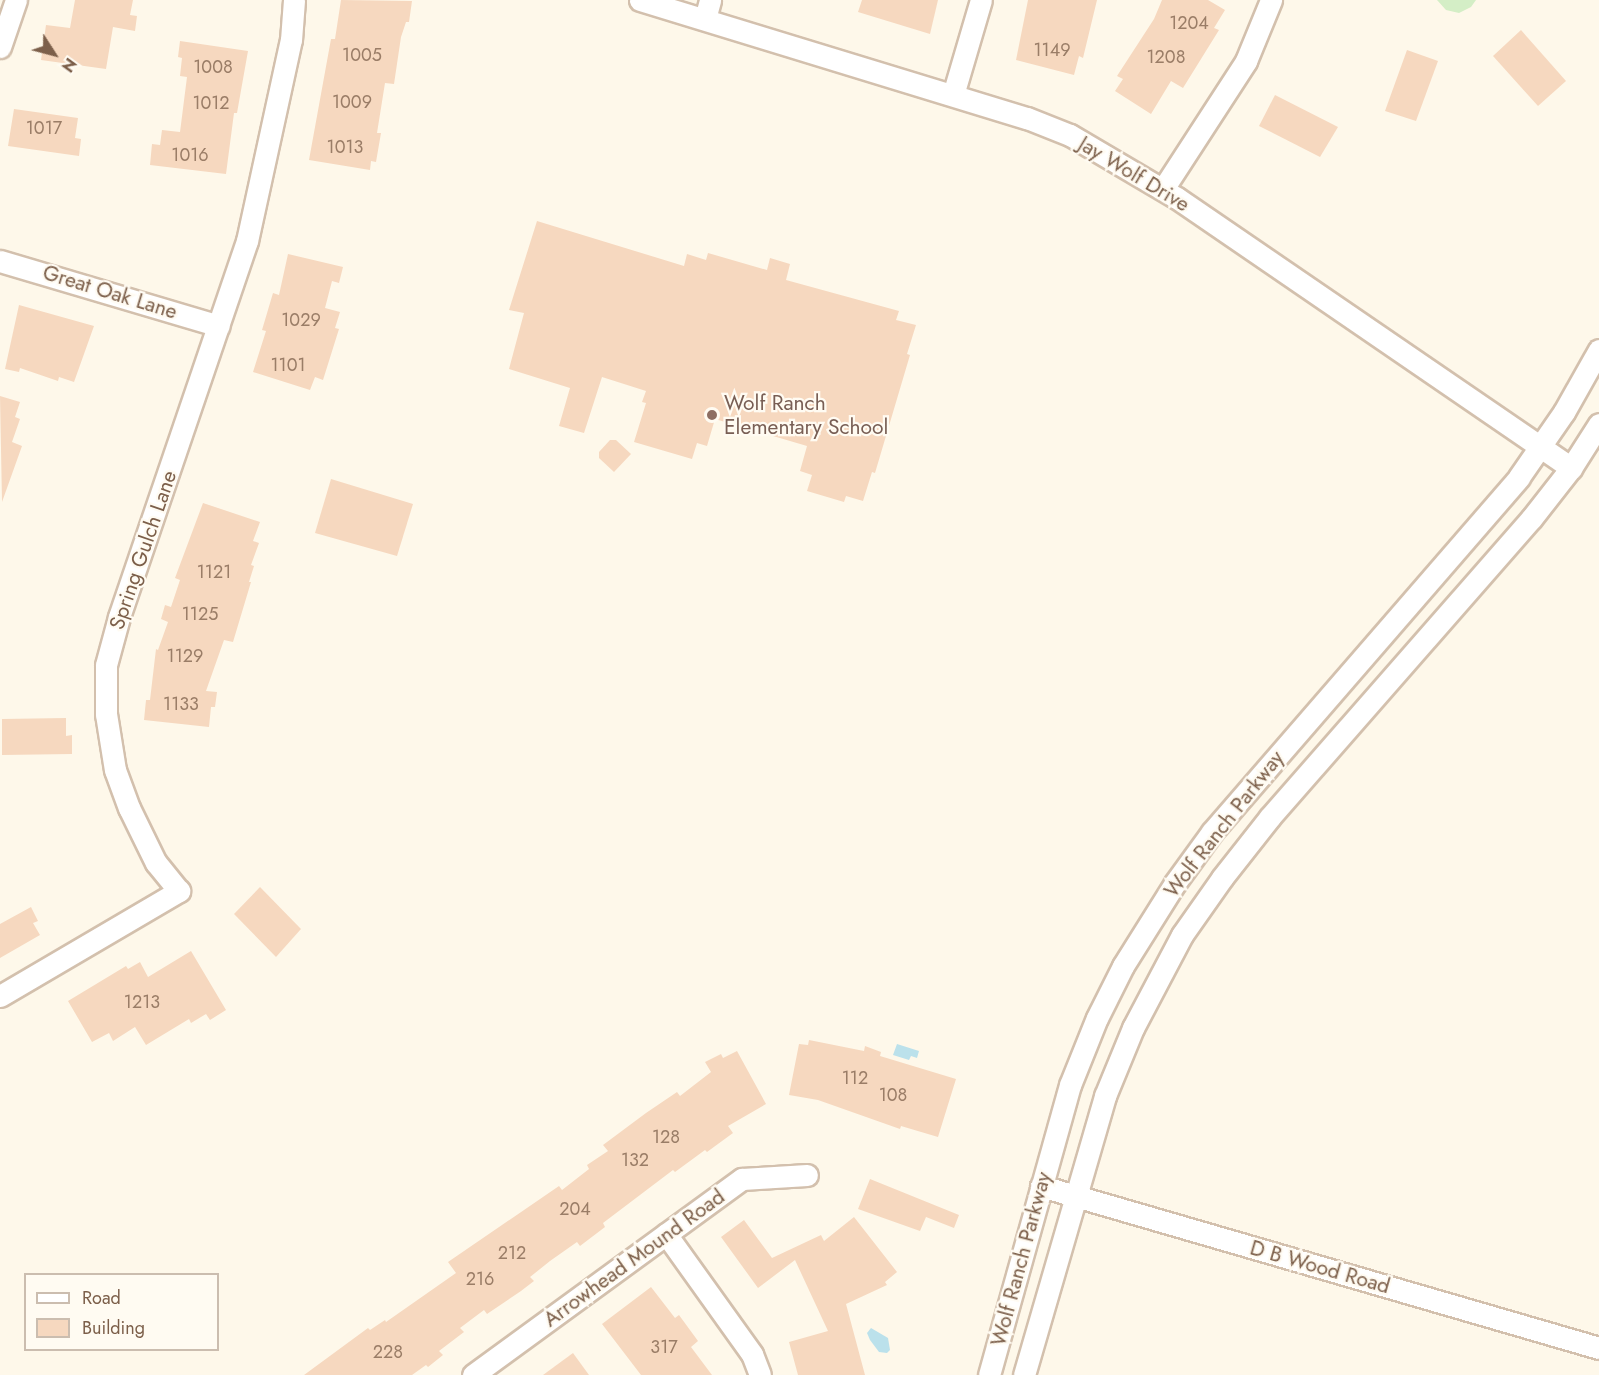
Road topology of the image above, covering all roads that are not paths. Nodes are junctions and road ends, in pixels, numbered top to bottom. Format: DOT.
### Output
graph roads {
  1 [pos="16,0"];
  2 [pos="294,0"];
  3 [pos="640,0"];
  4 [pos="981,0"];
  5 [pos="1271,0"];
  6 [pos="708,10"];
  7 [pos="0,47"];
  8 [pos="952,96"];
  9 [pos="1163,189"];
  10 [pos="0,261"];
  11 [pos="219,326"];
  12 [pos="1599,350"];
  13 [pos="1599,424"];
  14 [pos="1540,447"];
  15 [pos="1571,468"];
  16 [pos="0,996"];
  17 [pos="807,1175"];
  18 [pos="1041,1186"];
  19 [pos="1074,1196"];
  20 [pos="666,1234"];
  21 [pos="1599,1348"];
  22 [pos="473,1375"];
  23 [pos="760,1375"];
  24 [pos="989,1375"];
  25 [pos="1024,1375"];
  1 -- 7 [label="street"];
  2 -- 11 [label="street, Spring Gulch Lane"];
  3 -- 6 [label="street, Jay Wolf Drive"];
  4 -- 8 [label="street"];
  5 -- 9 [label="street"];
  6 -- 8 [label="street, Jay Wolf Drive"];
  8 -- 9 [label="street, Jay Wolf Drive"];
  9 -- 14 [label="street, Jay Wolf Drive"];
  10 -- 11 [label="street, Great Oak Lane"];
  11 -- 16 [label="street, Spring Gulch Lane"];
  12 -- 14 [label="street, Wolf Ranch Parkway"];
  13 -- 15 [label="street, Wolf Ranch Parkway"];
  14 -- 15 [label="street, Jay Wolf Drive"];
  14 -- 18 [label="street, Wolf Ranch Parkway"];
  15 -- 19 [label="street, Wolf Ranch Parkway"];
  17 -- 20 [label="street, Arrowhead Mound Road"];
  18 -- 19 [label="street, D B Wood Road"];
  18 -- 24 [label="street, Wolf Ranch Parkway"];
  19 -- 21 [label="street, D B Wood Road"];
  19 -- 25 [label="street, Wolf Ranch Parkway"];
  20 -- 22 [label="street, Arrowhead Mound Road"];
  20 -- 23 [label="street"];
}
